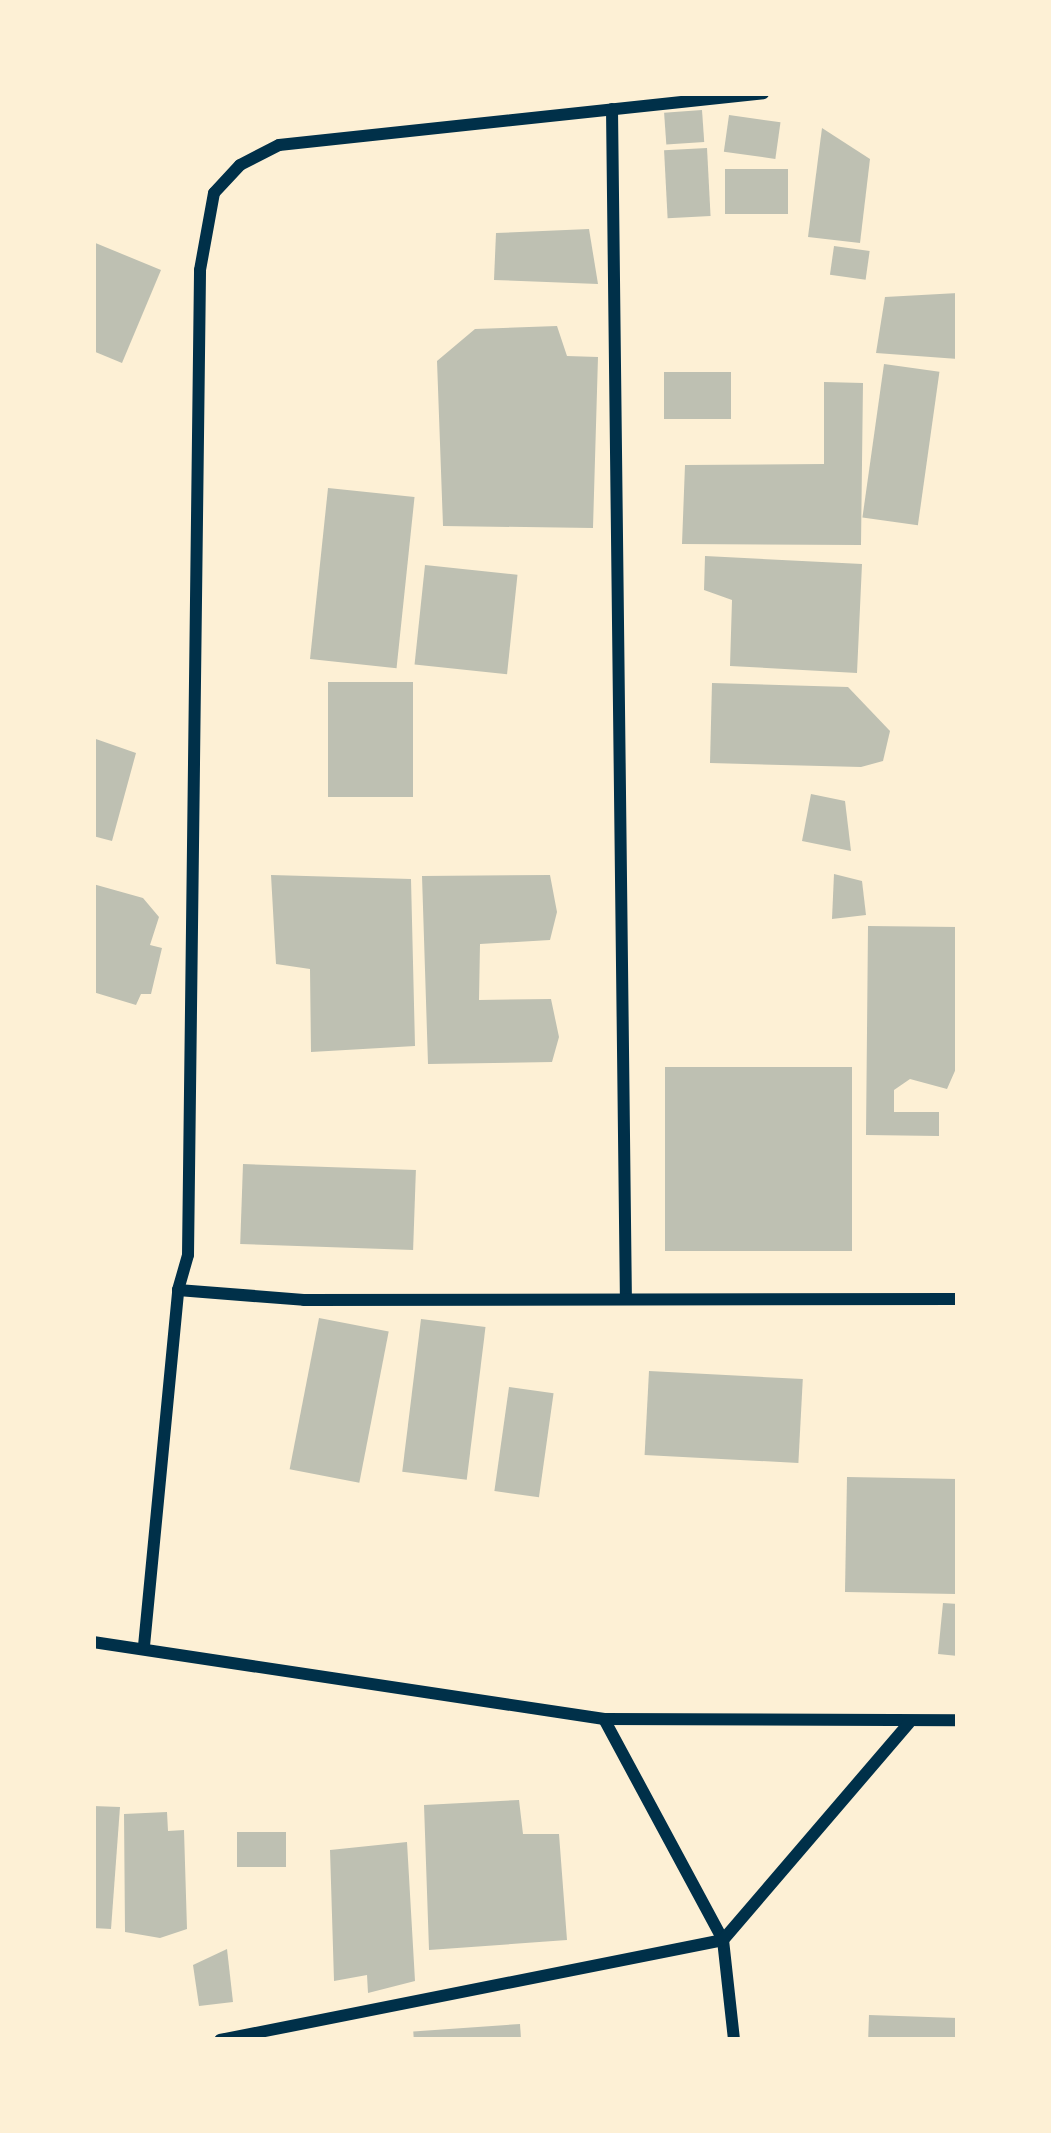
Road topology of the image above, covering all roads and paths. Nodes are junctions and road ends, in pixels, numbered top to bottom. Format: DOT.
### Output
graph roads {
  1 [pos="763,93"];
  2 [pos="612,110"];
  3 [pos="178,1290"];
  4 [pos="626,1299"];
  5 [pos="958,1299"];
  6 [pos="93,1642"];
  7 [pos="144,1646"];
  8 [pos="604,1719"];
  9 [pos="958,1720"];
  10 [pos="909,1723"];
  11 [pos="722,1940"];
  12 [pos="220,2040"];
  13 [pos="734,2040"];
  1 -- 2 [label="street"];
  2 -- 3 [label="street"];
  2 -- 4 [label="street"];
  3 -- 4 [label="street"];
  3 -- 7 [label="street"];
  4 -- 5 [label="street"];
  6 -- 7 [label="street"];
  7 -- 8 [label="street"];
  8 -- 10 [label="street"];
  8 -- 11 [label="street"];
  9 -- 10 [label="street"];
  10 -- 11 [label="street"];
  11 -- 12 [label="street"];
  11 -- 13 [label="street"];
}
